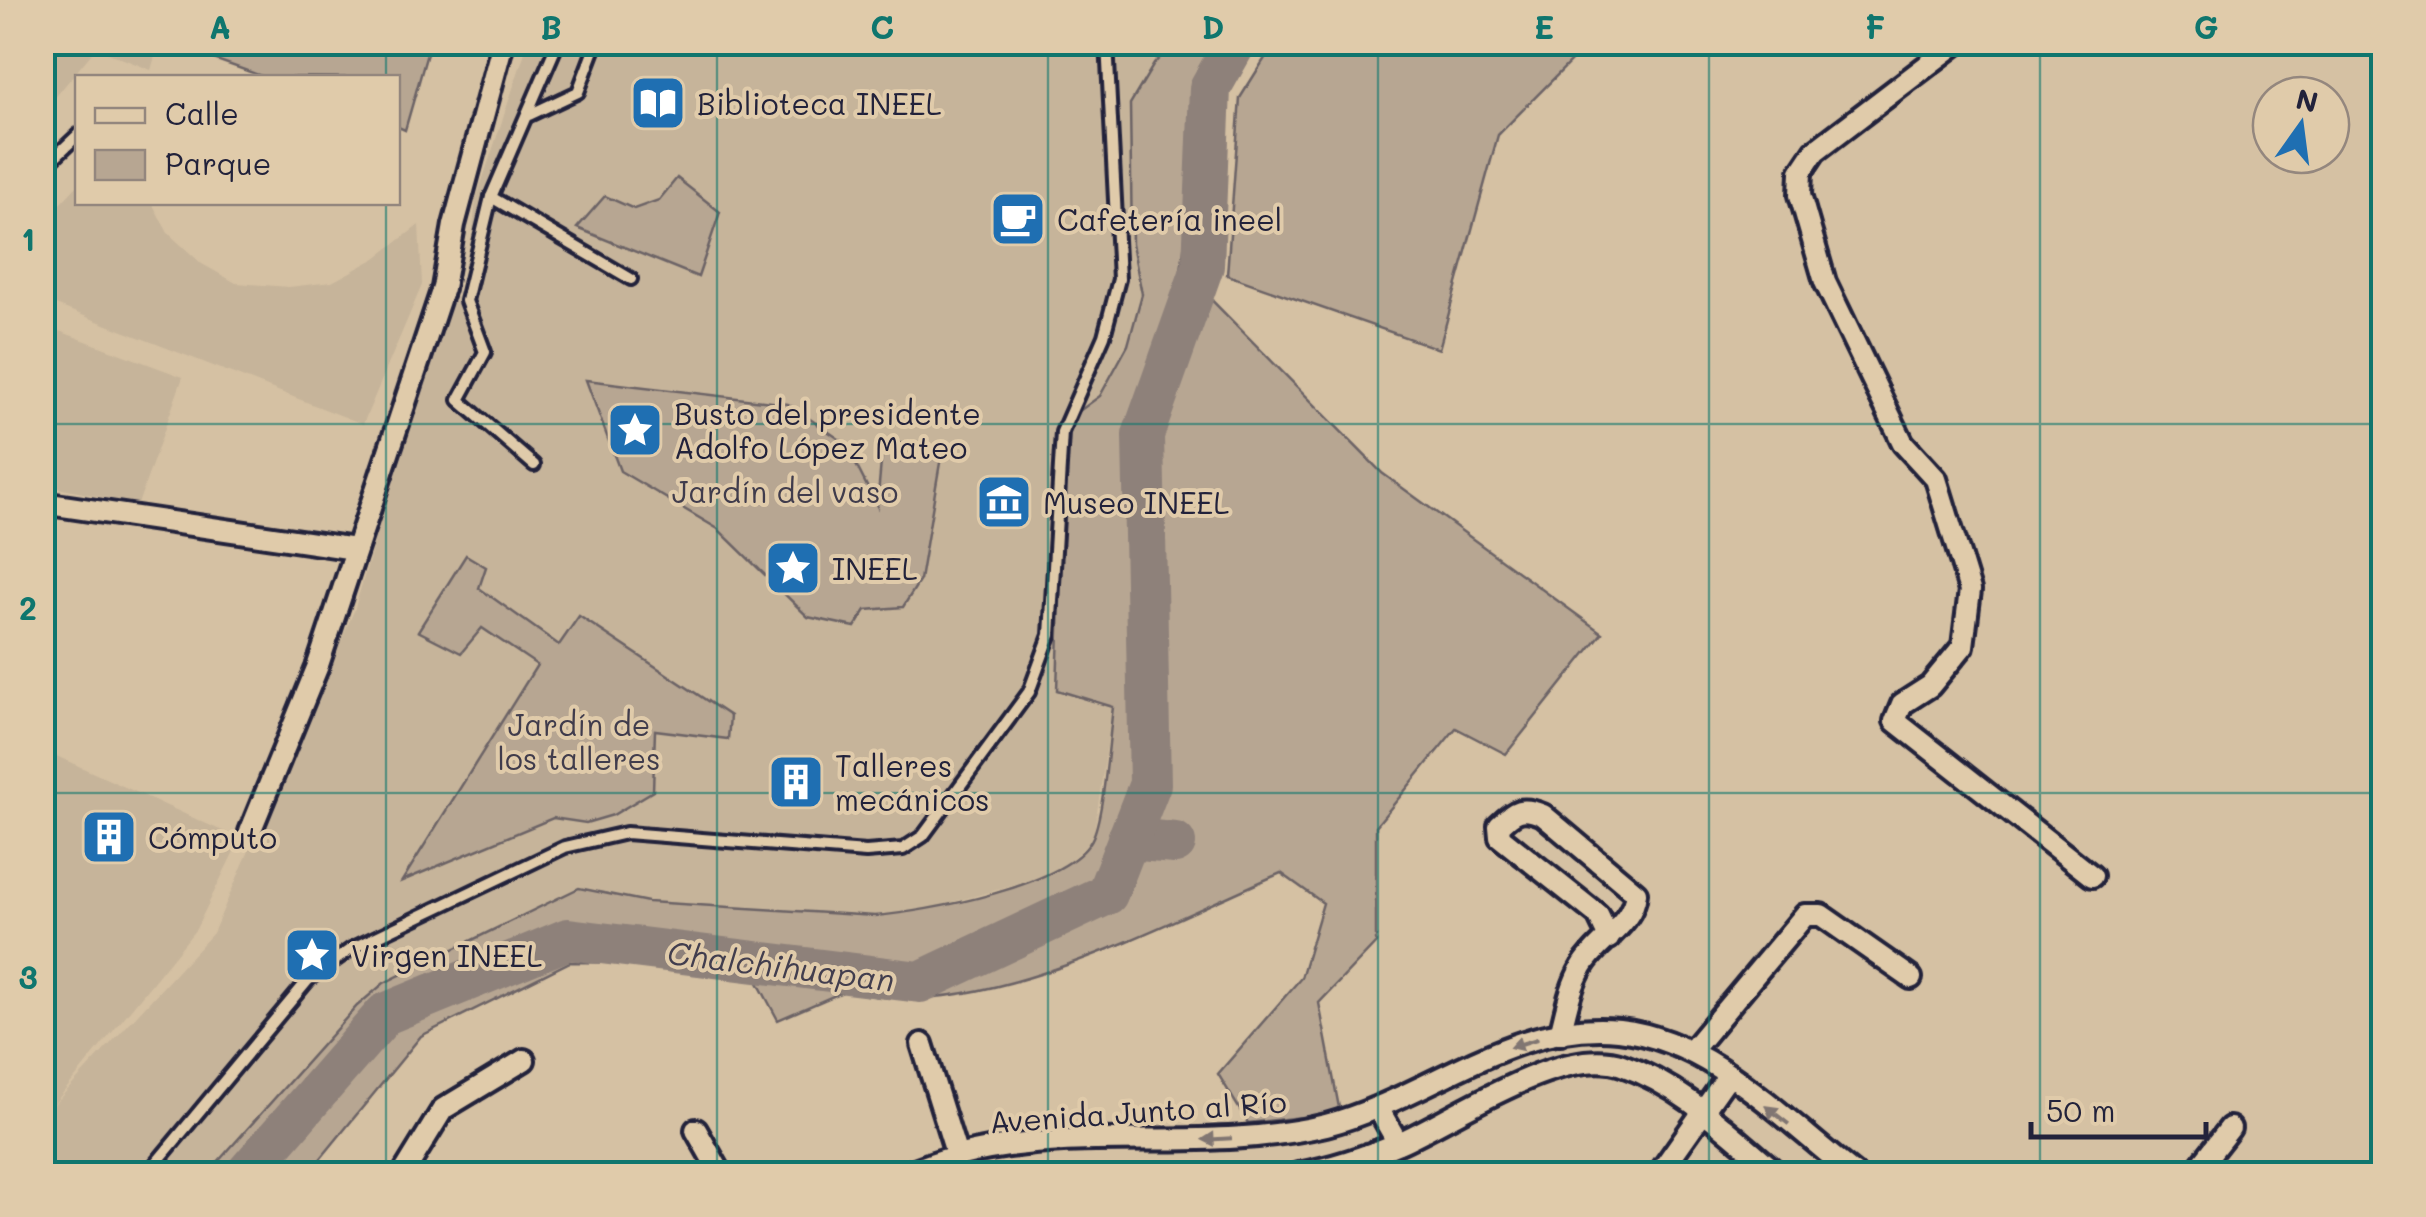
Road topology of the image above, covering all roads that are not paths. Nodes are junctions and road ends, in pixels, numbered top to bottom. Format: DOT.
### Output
graph roads {
  1 [pos="503,42"];
  2 [pos="558,42"];
  3 [pos="597,42"];
  4 [pos="1107,42"];
  5 [pos="1958,42"];
  6 [pos="528,115"];
  7 [pos="75,139"];
  8 [pos="42,169"];
  9 [pos="491,197"];
  10 [pos="631,278"];
  11 [pos="534,465"];
  12 [pos="42,504"];
  13 [pos="356,549"];
  14 [pos="250,832"];
  15 [pos="2092,876"];
  16 [pos="1609,938"];
  17 [pos="1911,978"];
  18 [pos="1560,1034"];
  19 [pos="922,1044"];
  20 [pos="1692,1049"];
  21 [pos="524,1060"];
  22 [pos="1728,1076"];
  23 [pos="1378,1108"];
  24 [pos="1701,1109"];
  25 [pos="2230,1128"];
  26 [pos="696,1130"];
  27 [pos="1398,1143"];
  28 [pos="957,1156"];
  29 [pos="147,1174"];
  30 [pos="402,1174"];
  31 [pos="722,1174"];
  32 [pos="906,1174"];
  33 [pos="1298,1174"];
  34 [pos="1659,1174"];
  35 [pos="1778,1174"];
  36 [pos="1854,1174"];
  37 [pos="2194,1174"];
  1 -- 13 [label="street"];
  2 -- 6 [label="lane"];
  3 -- 6 [label="lane"];
  4 -- 29 [label="lane"];
  5 -- 15 [label="street"];
  6 -- 9 [label="lane"];
  7 -- 8 [label="lane"];
  9 -- 10 [label="lane"];
  9 -- 11 [label="lane"];
  12 -- 13 [label="street"];
  13 -- 14 [label="street"];
  16 -- 16 [label="street"];
  16 -- 18 [label="street"];
  17 -- 20 [label="street"];
  18 -- 20 [label="street, Avenida Junto al Río"];
  18 -- 23 [label="street, Avenida Junto al Río, one-way"];
  19 -- 28 [label="street"];
  20 -- 22 [label="street, Avenida Junto al Río"];
  21 -- 30 [label="street"];
  22 -- 24 [label="street"];
  36 -- 22 [label="street, Avenida Junto al Río, one-way"];
  23 -- 27 [label="street"];
  23 -- 28 [label="street, Avenida Junto al Río, one-way"];
  24 -- 27 [label="street"];
  24 -- 34 [label="street"];
  24 -- 35 [label="street"];
  25 -- 37 [label="street"];
  26 -- 31 [label="street"];
  27 -- 33 [label="street"];
  28 -- 32 [label="street, Avenida Junto al Río"];
}
